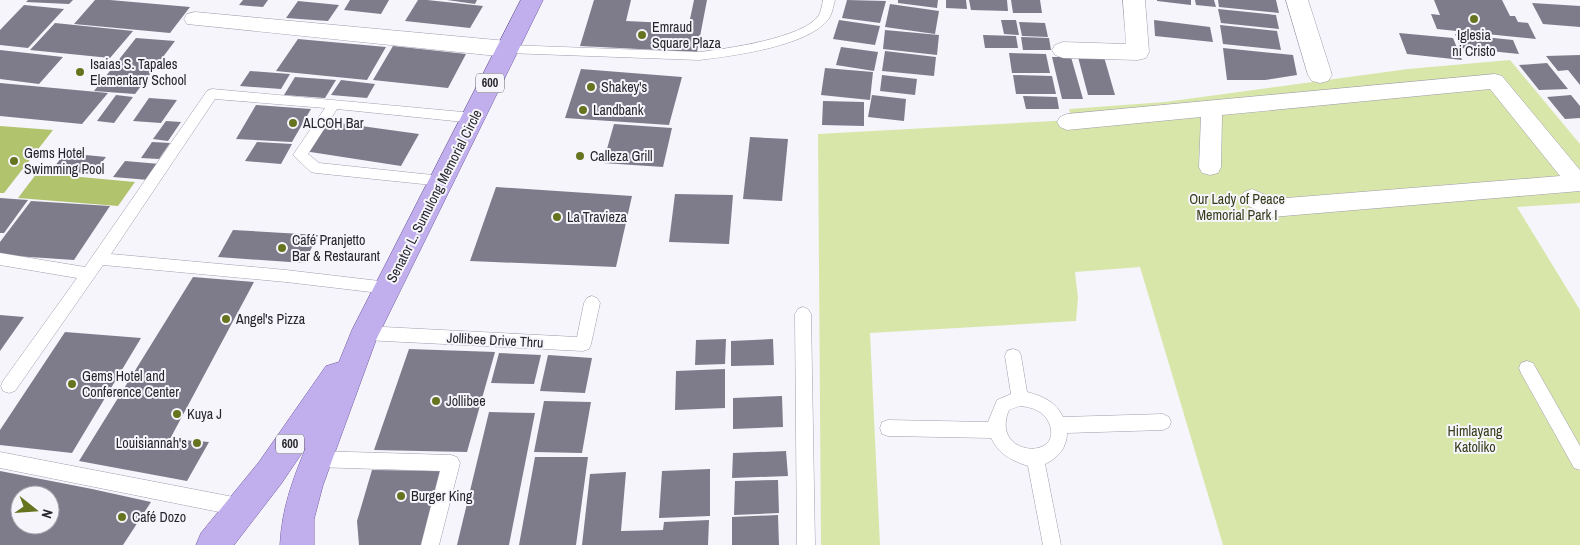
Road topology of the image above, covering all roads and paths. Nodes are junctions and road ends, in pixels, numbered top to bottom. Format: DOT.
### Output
graph roads {
  1 [pos="532,0"];
  2 [pos="829,0"];
  3 [pos="1134,0"];
  4 [pos="1297,0"];
  5 [pos="195,18"];
  6 [pos="507,49"];
  7 [pos="1063,50"];
  8 [pos="1320,75"];
  9 [pos="334,104"];
  10 [pos="1212,108"];
  11 [pos="474,118"];
  12 [pos="1067,122"];
  13 [pos="1210,168"];
  14 [pos="442,181"];
  15 [pos="1252,198"];
  16 [pos="0,259"];
  17 [pos="100,259"];
  18 [pos="88,274"];
  19 [pos="388,288"];
  20 [pos="592,303"];
  21 [pos="803,314"];
  22 [pos="363,336"];
  23 [pos="1013,356"];
  24 [pos="1527,368"];
  25 [pos="9,386"];
  26 [pos="1020,398"];
  27 [pos="1163,422"];
  28 [pos="1059,426"];
  29 [pos="888,428"];
  30 [pos="996,430"];
  31 [pos="1035,458"];
  32 [pos="315,459"];
  33 [pos="0,460"];
  34 [pos="1580,462"];
  35 [pos="244,508"];
  36 [pos="212,545"];
  37 [pos="297,545"];
  38 [pos="430,545"];
  39 [pos="806,545"];
  40 [pos="1052,545"];
  1 -- 6 [label="main road, Senator L. Sumulong Memorial Circle / 600"];
  2 -- 6 [label="lane"];
  3 -- 7 [label="street"];
  4 -- 8 [label="street"];
  5 -- 6 [label="street"];
  6 -- 11 [label="main road, Senator L. Sumulong Memorial Circle / 600"];
  9 -- 11 [label="lane"];
  9 -- 14 [label="lane"];
  9 -- 17 [label="lane"];
  10 -- 12 [label="street"];
  10 -- 13 [label="street"];
  10 -- 15 [label="street"];
  11 -- 14 [label="main road, Senator L. Sumulong Memorial Circle / 600"];
  14 -- 19 [label="main road, Senator L. Sumulong Memorial Circle / 600"];
  16 -- 18 [label="lane"];
  17 -- 18 [label="lane"];
  17 -- 19 [label="lane"];
  18 -- 25 [label="lane"];
  19 -- 22 [label="main road, Senator L. Sumulong Memorial Circle / 600"];
  20 -- 22 [label="lane, Jollibee Drive Thru"];
  21 -- 39 [label="lane"];
  22 -- 32 [label="main road, Senator L. Sumulong Memorial Circle / 600"];
  22 -- 35 [label="main road, Senator L. Sumulong Memorial Circle / 600"];
  23 -- 26 [label="lane"];
  24 -- 34 [label="lane"];
  26 -- 28 [label="lane"];
  26 -- 30 [label="lane"];
  27 -- 28 [label="lane"];
  28 -- 31 [label="lane"];
  29 -- 30 [label="lane"];
  30 -- 31 [label="lane"];
  31 -- 40 [label="lane"];
  32 -- 37 [label="main road, Senator L. Sumulong Memorial Circle / 600"];
  32 -- 38 [label="lane"];
  33 -- 35 [label="lane"];
  35 -- 36 [label="main road, Senator L. Sumulong Memorial Circle / 600"];
}
